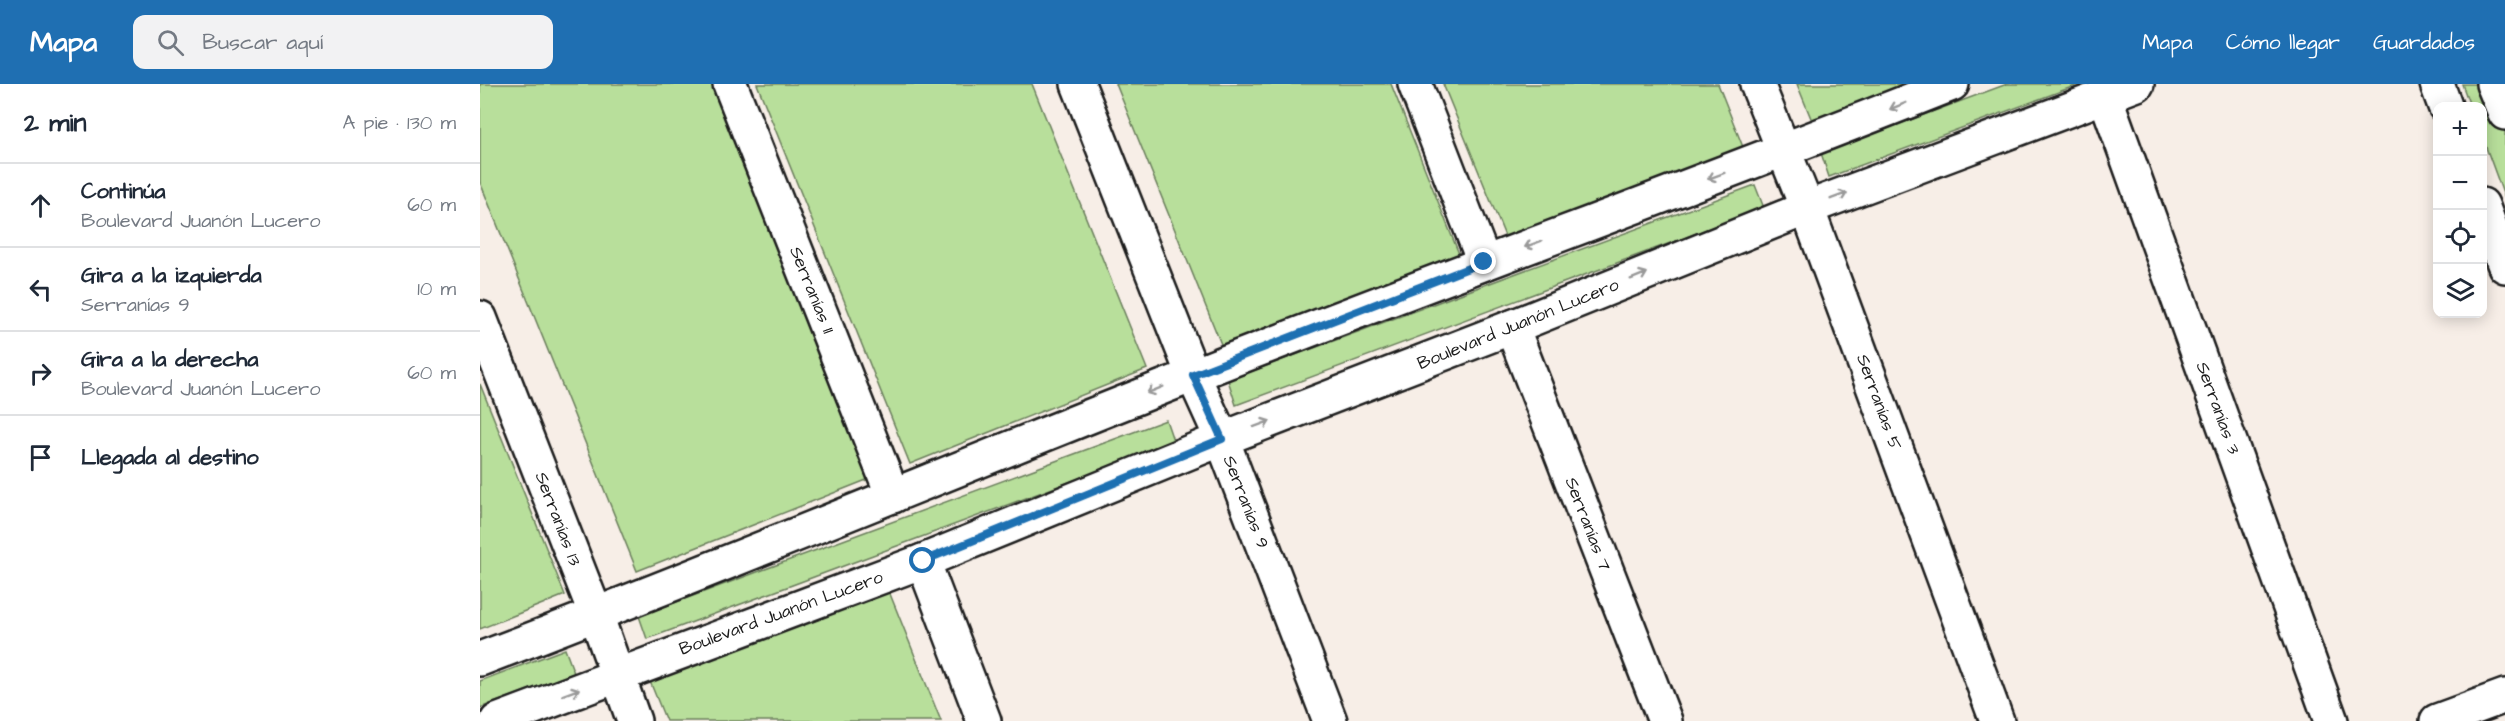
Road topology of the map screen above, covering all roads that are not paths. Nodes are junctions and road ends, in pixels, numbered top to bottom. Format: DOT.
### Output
graph roads {
  1 [pos="730,84"];
  2 [pos="1078,84"];
  3 [pos="1415,84"];
  4 [pos="1757,84"];
  5 [pos="1952,84"];
  6 [pos="2137,84"];
  7 [pos="2437,84"];
  8 [pos="2493,84"];
  9 [pos="2105,96"];
  10 [pos="2444,102"];
  11 [pos="2505,113"];
  12 [pos="1783,151"];
  13 [pos="1807,208"];
  14 [pos="2484,210"];
  15 [pos="1484,262"];
  16 [pos="2505,266"];
  17 [pos="480,318"];
  18 [pos="1512,327"];
  19 [pos="1193,375"];
  20 [pos="1222,439"];
  21 [pos="894,496"];
  22 [pos="923,561"];
  23 [pos="596,615"];
  24 [pos="480,659"];
  25 [pos="615,675"];
  26 [pos="2505,696"];
  27 [pos="497,721"];
  28 [pos="634,721"];
  29 [pos="984,721"];
  30 [pos="1330,721"];
  31 [pos="1665,721"];
  32 [pos="1997,721"];
  33 [pos="2331,721"];
  34 [pos="2437,721"];
  1 -- 21 [label="street, Serranías 11"];
  2 -- 19 [label="street, Serranías 9"];
  3 -- 15 [label="street"];
  4 -- 12 [label="street, Serranías 5"];
  5 -- 12 [label="street, one-way"];
  6 -- 9 [label="street, Boulevard Juanón Lucero"];
  7 -- 10 [label="street"];
  8 -- 11 [label="street"];
  13 -- 9 [label="street, Boulevard Juanón Lucero, one-way"];
  9 -- 33 [label="street, Serranías 3"];
  12 -- 13 [label="street, Serranías 5"];
  12 -- 15 [label="street, one-way"];
  18 -- 13 [label="street, Boulevard Juanón Lucero, one-way"];
  13 -- 32 [label="street, Serranías 5"];
  14 -- 16 [label="street"];
  15 -- 19 [label="street"];
  17 -- 23 [label="street, Serranías 13"];
  20 -- 18 [label="street, Boulevard Juanón Lucero, one-way"];
  18 -- 31 [label="street, Serranías 7"];
  19 -- 20 [label="street, Serranías 9"];
  19 -- 21 [label="street, one-way"];
  20 -- 22 [label="street, Boulevard Juanón Lucero"];
  20 -- 30 [label="street, Serranías 9"];
  21 -- 23 [label="street"];
  22 -- 25 [label="street, Boulevard Juanón Lucero"];
  22 -- 29 [label="street"];
  23 -- 24 [label="street"];
  23 -- 25 [label="street, Serranías 13"];
  27 -- 25 [label="street, Boulevard Juanón Lucero, one-way"];
  25 -- 28 [label="street, Serranías 13"];
  26 -- 34 [label="street"];
}
